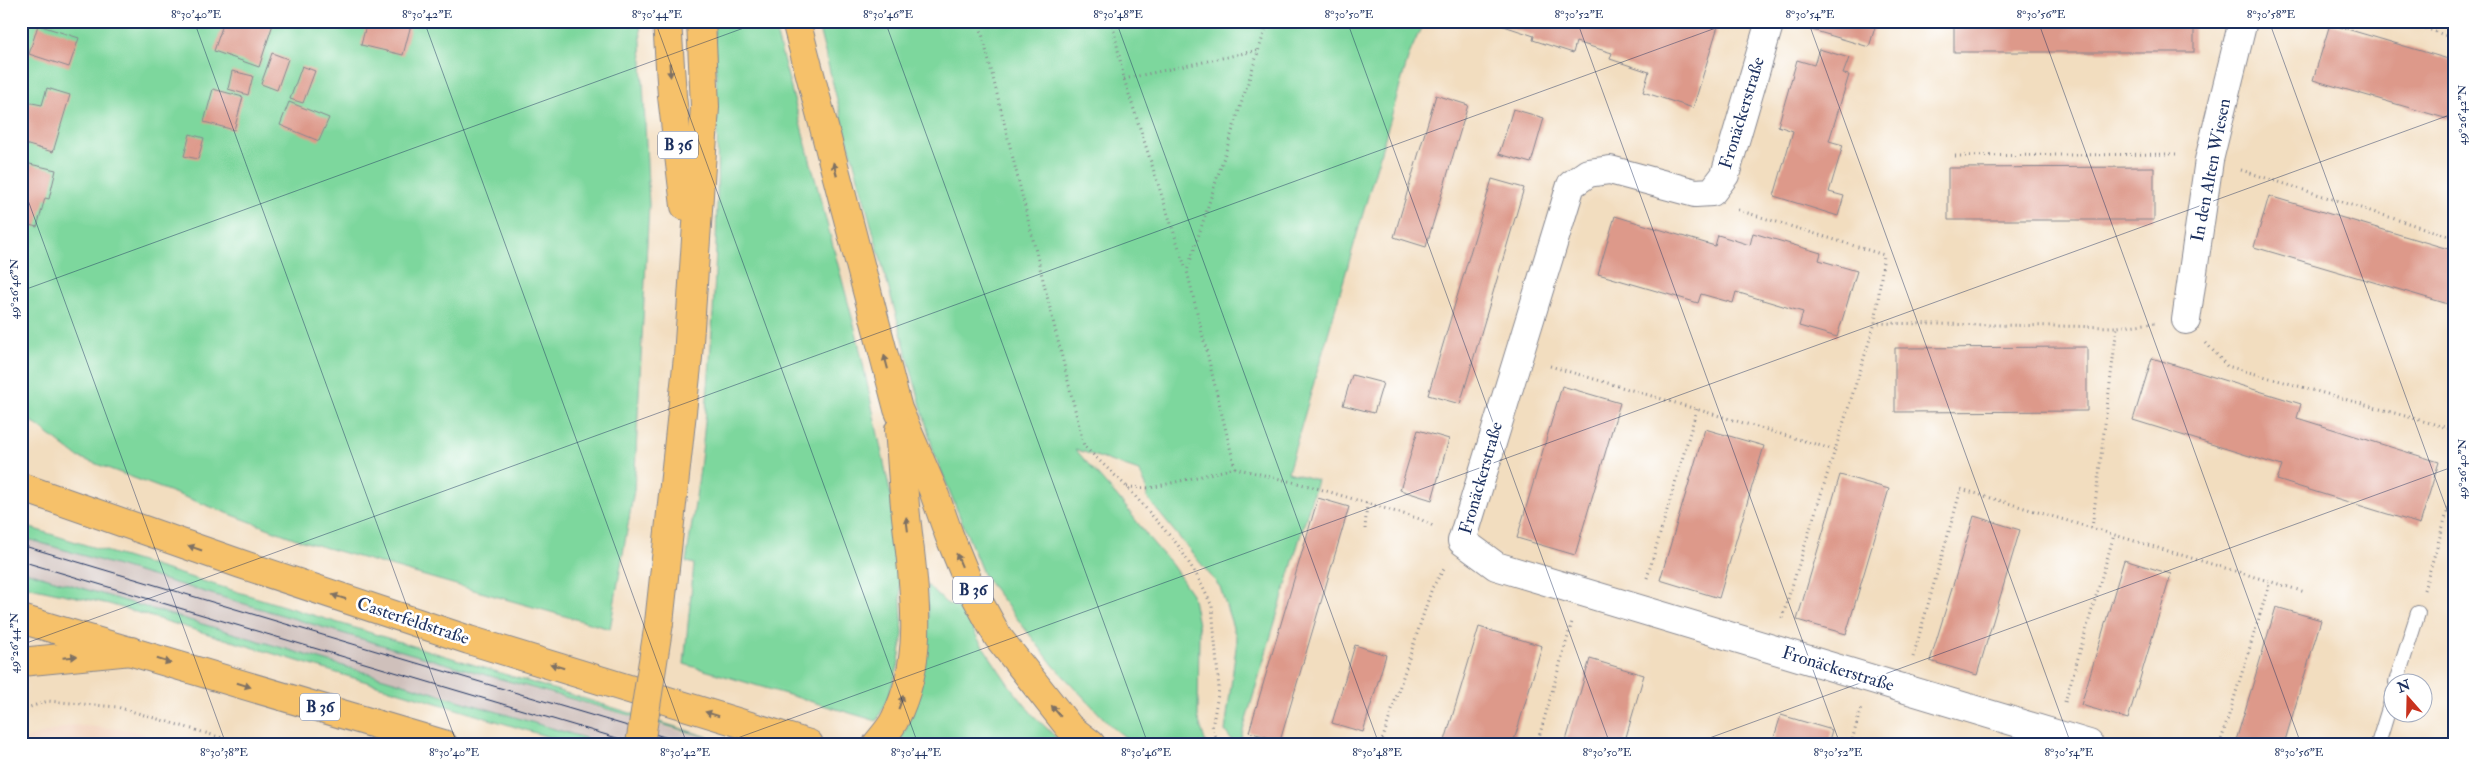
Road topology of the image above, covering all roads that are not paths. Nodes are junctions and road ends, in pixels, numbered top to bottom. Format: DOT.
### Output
graph roads {
  1 [pos="667,21"];
  2 [pos="701,21"];
  3 [pos="796,21"];
  4 [pos="1770,21"];
  5 [pos="2243,21"];
  6 [pos="692,269"];
  7 [pos="2186,320"];
  8 [pos="898,410"];
  9 [pos="21,487"];
  10 [pos="2418,613"];
  11 [pos="21,619"];
  12 [pos="131,651"];
  13 [pos="21,662"];
  14 [pos="2399,672"];
  15 [pos="2385,722"];
  16 [pos="443,744"];
  17 [pos="640,744"];
  18 [pos="809,744"];
  19 [pos="877,744"];
  20 [pos="1091,744"];
  21 [pos="2088,744"];
  22 [pos="2378,744"];
  1 -- 6 [label="main road, B 36, one-way"];
  2 -- 6 [label="main road, B 36"];
  8 -- 3 [label="main road, B 36, one-way"];
  4 -- 21 [label="street, Fronäckerstraße"];
  5 -- 7 [label="street, In den Alten Wiesen"];
  6 -- 17 [label="main road, B 36, bridge"];
  19 -- 8 [label="main road, B 36, one-way"];
  20 -- 8 [label="main road, B 36, one-way"];
  18 -- 9 [label="main road, Casterfeldstraße, one-way"];
  10 -- 14 [label="lane"];
  11 -- 12 [label="main road"];
  13 -- 12 [label="main road, B 36, one-way"];
  12 -- 16 [label="main road, B 36, one-way"];
  15 -- 22 [label="lane"];
}
